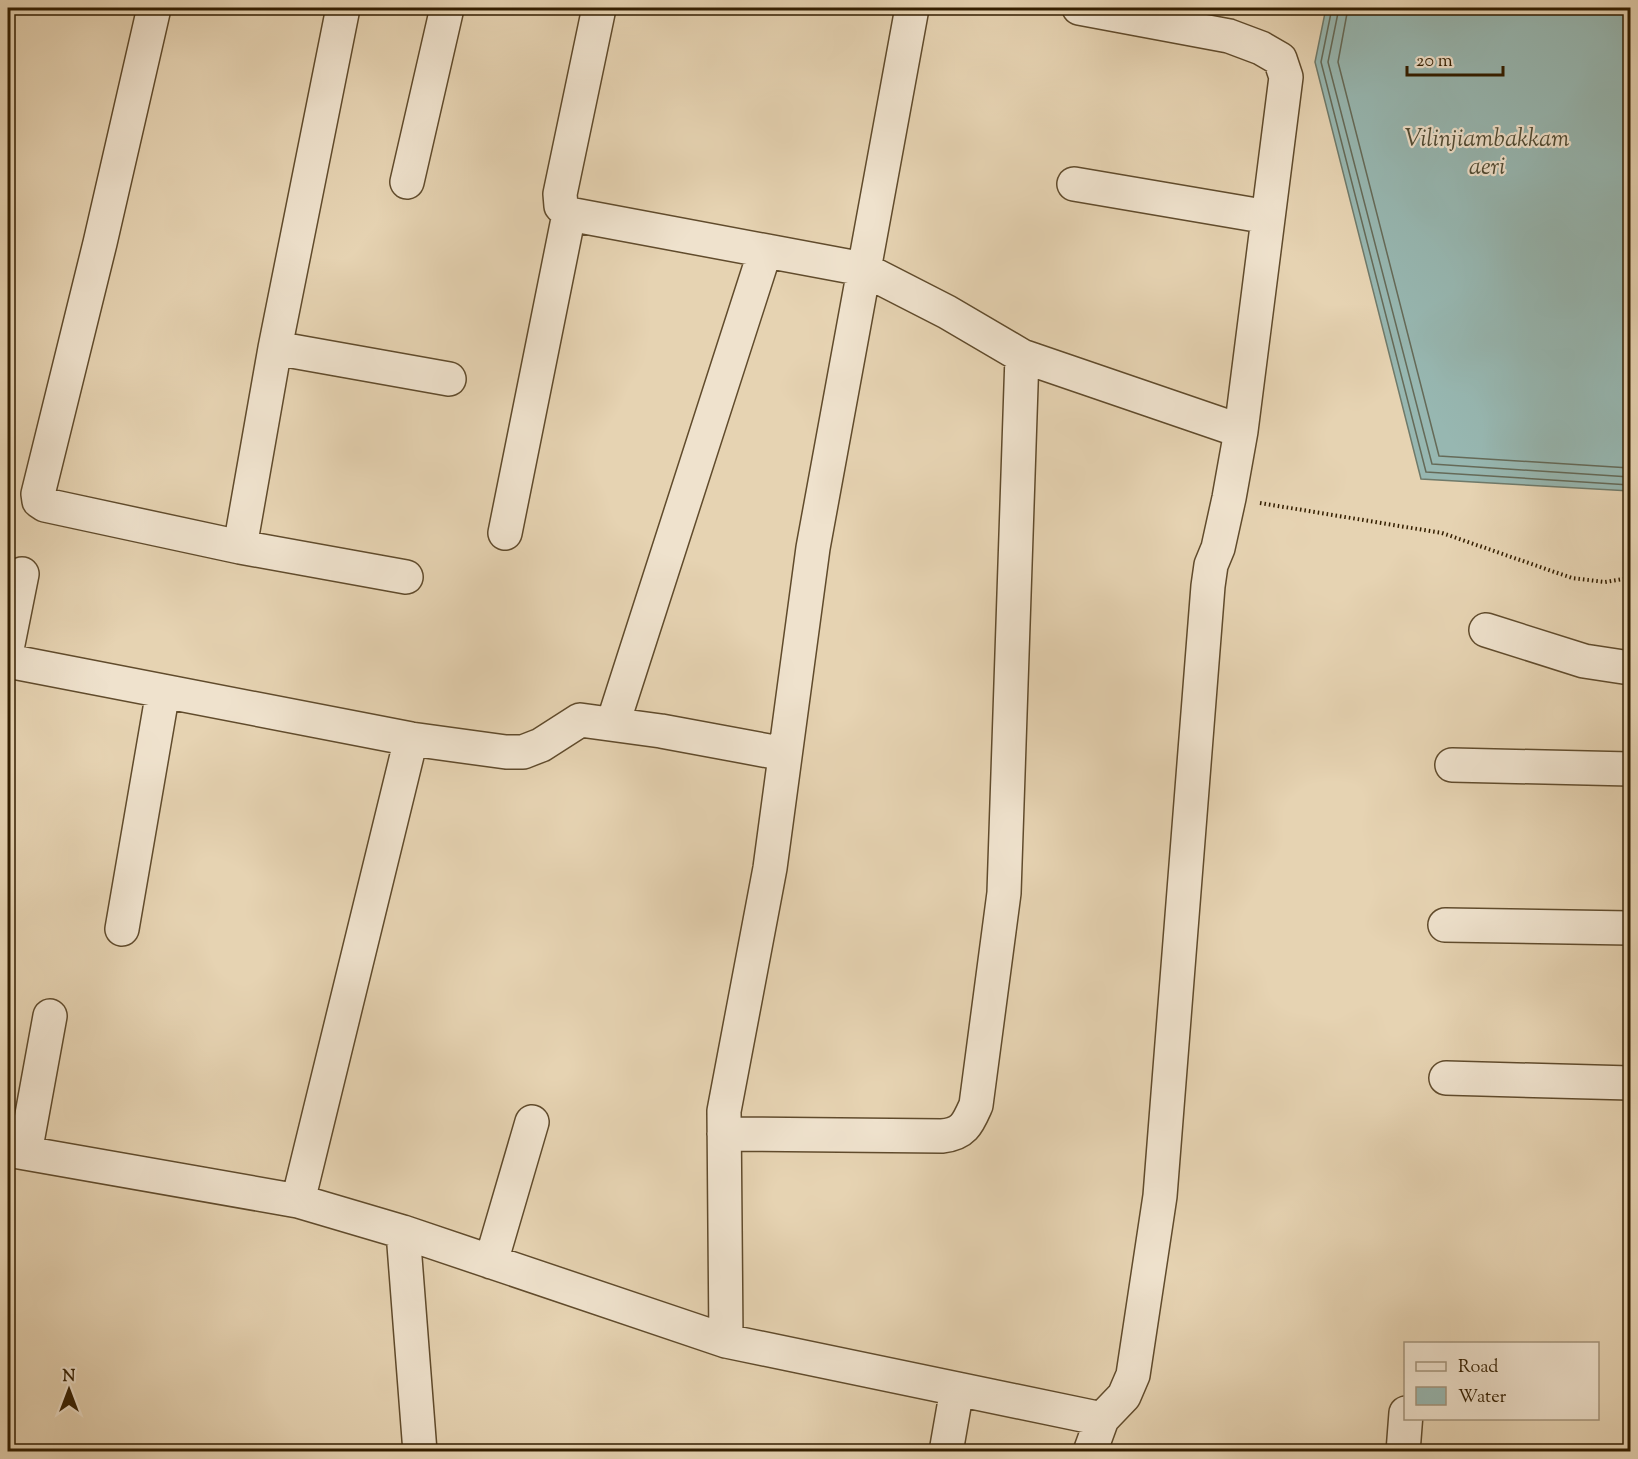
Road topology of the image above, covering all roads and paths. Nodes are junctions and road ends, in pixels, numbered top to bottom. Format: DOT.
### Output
graph roads {
  1 [pos="154,8"];
  2 [pos="343,8"];
  3 [pos="447,8"];
  4 [pos="599,8"];
  5 [pos="912,8"];
  6 [pos="1079,8"];
  7 [pos="407,182"];
  8 [pos="1074,184"];
  9 [pos="569,214"];
  10 [pos="1268,217"];
  11 [pos="765,251"];
  12 [pos="863,269"];
  13 [pos="275,348"];
  14 [pos="1022,356"];
  15 [pos="448,379"];
  16 [pos="1241,431"];
  17 [pos="1229,498"];
  18 [pos="505,533"];
  19 [pos="240,547"];
  20 [pos="22,574"];
  21 [pos="406,576"];
  22 [pos="1630,578"];
  23 [pos="1486,630"];
  24 [pos="8,644"];
  25 [pos="8,661"];
  26 [pos="1630,668"];
  27 [pos="163,691"];
  28 [pos="613,723"];
  29 [pos="411,739"];
  30 [pos="785,754"];
  31 [pos="1452,765"];
  32 [pos="1630,769"];
  33 [pos="1445,925"];
  34 [pos="122,928"];
  35 [pos="1630,928"];
  36 [pos="50,1016"];
  37 [pos="1446,1078"];
  38 [pos="1630,1083"];
  39 [pos="532,1122"];
  40 [pos="724,1134"];
  41 [pos="16,1151"];
  42 [pos="298,1201"];
  43 [pos="404,1232"];
  44 [pos="491,1262"];
  45 [pos="726,1341"];
  46 [pos="957,1389"];
  47 [pos="1102,1419"];
  48 [pos="1405,1420"];
  49 [pos="420,1452"];
  50 [pos="946,1452"];
  51 [pos="1090,1452"];
  52 [pos="1403,1452"];
  1 -- 19 [label="street"];
  2 -- 13 [label="street"];
  3 -- 7 [label="street"];
  4 -- 9 [label="street"];
  5 -- 12 [label="street"];
  6 -- 10 [label="street"];
  8 -- 10 [label="street"];
  9 -- 11 [label="street"];
  9 -- 18 [label="street"];
  10 -- 16 [label="street"];
  11 -- 12 [label="street"];
  11 -- 28 [label="street"];
  12 -- 14 [label="street"];
  12 -- 30 [label="street"];
  13 -- 15 [label="street"];
  13 -- 19 [label="street"];
  14 -- 16 [label="street"];
  14 -- 40 [label="street"];
  16 -- 17 [label="street"];
  17 -- 22 [label="path"];
  17 -- 47 [label="street"];
  19 -- 21 [label="street"];
  20 -- 24 [label="street"];
  23 -- 26 [label="street"];
  25 -- 27 [label="street"];
  27 -- 29 [label="street"];
  27 -- 34 [label="street"];
  28 -- 29 [label="street"];
  28 -- 30 [label="street"];
  29 -- 42 [label="street"];
  30 -- 40 [label="street"];
  31 -- 32 [label="street"];
  33 -- 35 [label="street"];
  36 -- 41 [label="street"];
  37 -- 38 [label="street"];
  39 -- 44 [label="street"];
  40 -- 45 [label="street"];
  41 -- 42 [label="street"];
  42 -- 43 [label="street"];
  43 -- 44 [label="street"];
  43 -- 49 [label="street"];
  44 -- 45 [label="street"];
  45 -- 46 [label="street"];
  46 -- 47 [label="street"];
  46 -- 50 [label="street"];
  47 -- 51 [label="street"];
  48 -- 52 [label="street"];
}
